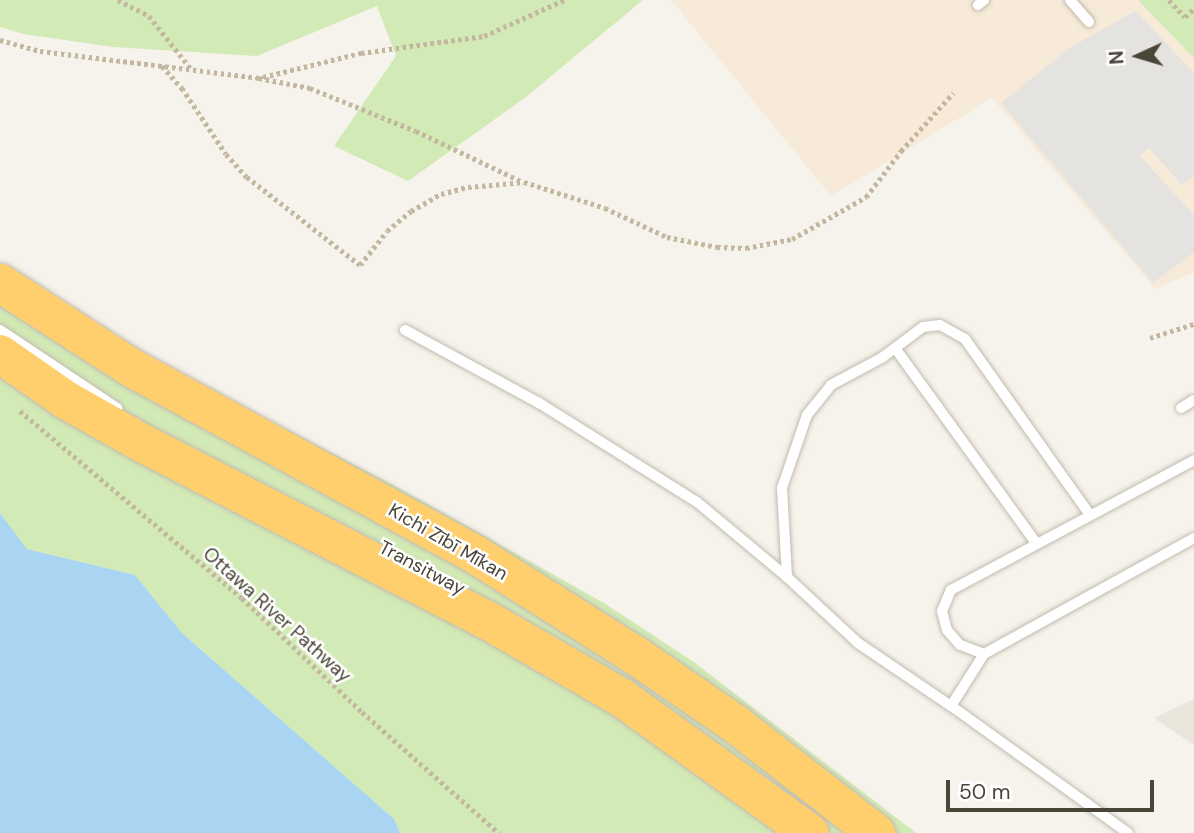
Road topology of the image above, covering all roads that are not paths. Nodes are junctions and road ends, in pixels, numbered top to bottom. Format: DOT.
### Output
graph roads {
  1 [pos="1070,0"];
  2 [pos="1089,22"];
  3 [pos="0,283"];
  4 [pos="0,330"];
  5 [pos="405,330"];
  6 [pos="895,348"];
  7 [pos="0,354"];
  8 [pos="1194,400"];
  9 [pos="1181,408"];
  10 [pos="123,412"];
  11 [pos="1194,460"];
  12 [pos="1090,515"];
  13 [pos="1194,538"];
  14 [pos="1036,543"];
  15 [pos="787,578"];
  16 [pos="984,654"];
  17 [pos="951,706"];
  18 [pos="812,825"];
  19 [pos="876,833"];
  20 [pos="1128,833"];
  1 -- 2 [label="lane"];
  3 -- 19 [label="highway, Kichi Zībī Mīkan"];
  4 -- 10 [label="lane"];
  5 -- 15 [label="lane"];
  6 -- 12 [label="lane"];
  6 -- 14 [label="lane"];
  6 -- 15 [label="lane"];
  7 -- 18 [label="highway"];
  8 -- 9 [label="lane"];
  11 -- 12 [label="lane"];
  12 -- 14 [label="lane"];
  13 -- 16 [label="lane"];
  14 -- 16 [label="lane"];
  15 -- 17 [label="lane"];
  16 -- 17 [label="lane"];
  17 -- 20 [label="lane"];
}
